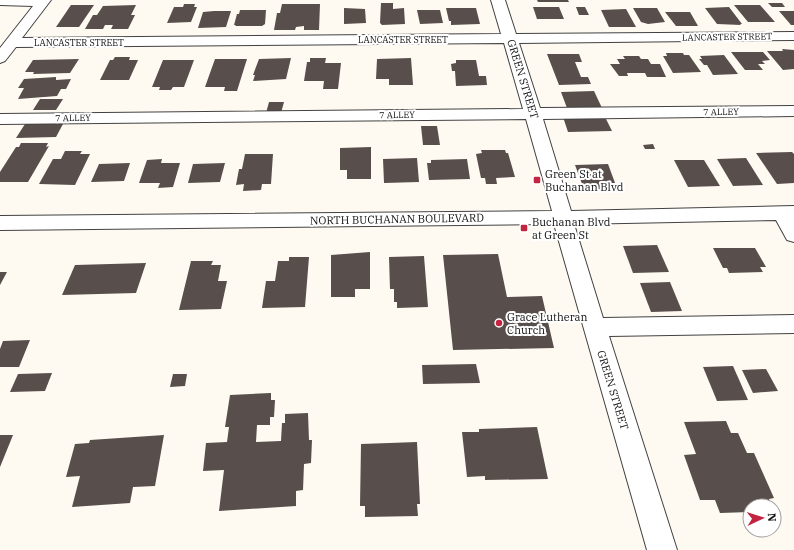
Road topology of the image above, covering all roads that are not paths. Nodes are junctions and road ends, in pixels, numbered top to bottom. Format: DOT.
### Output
graph roads {
  1 [pos="498,0"];
  2 [pos="0,1"];
  3 [pos="43,1"];
  4 [pos="794,36"];
  5 [pos="510,40"];
  6 [pos="11,43"];
  7 [pos="0,58"];
  8 [pos="794,111"];
  9 [pos="533,114"];
  10 [pos="0,119"];
  11 [pos="788,214"];
  12 [pos="563,217"];
  13 [pos="0,223"];
  14 [pos="794,235"];
  15 [pos="794,324"];
  16 [pos="594,327"];
  17 [pos="662,550"];
  1 -- 5 [label="street, GREEN STREET"];
  2 -- 3 [label="street"];
  3 -- 6 [label="street"];
  4 -- 5 [label="street, LANCASTER STREET"];
  5 -- 6 [label="street, LANCASTER STREET"];
  5 -- 9 [label="street, GREEN STREET"];
  6 -- 7 [label="street"];
  8 -- 9 [label="street, 7 ALLEY"];
  9 -- 10 [label="street, 7 ALLEY"];
  9 -- 12 [label="street, GREEN STREET"];
  11 -- 12 [label="street, NORTH BUCHANAN BOULEVARD"];
  11 -- 14 [label="street"];
  12 -- 13 [label="street, NORTH BUCHANAN BOULEVARD"];
  12 -- 16 [label="street, GREEN STREET"];
  15 -- 16 [label="street"];
  16 -- 17 [label="street, GREEN STREET"];
}
